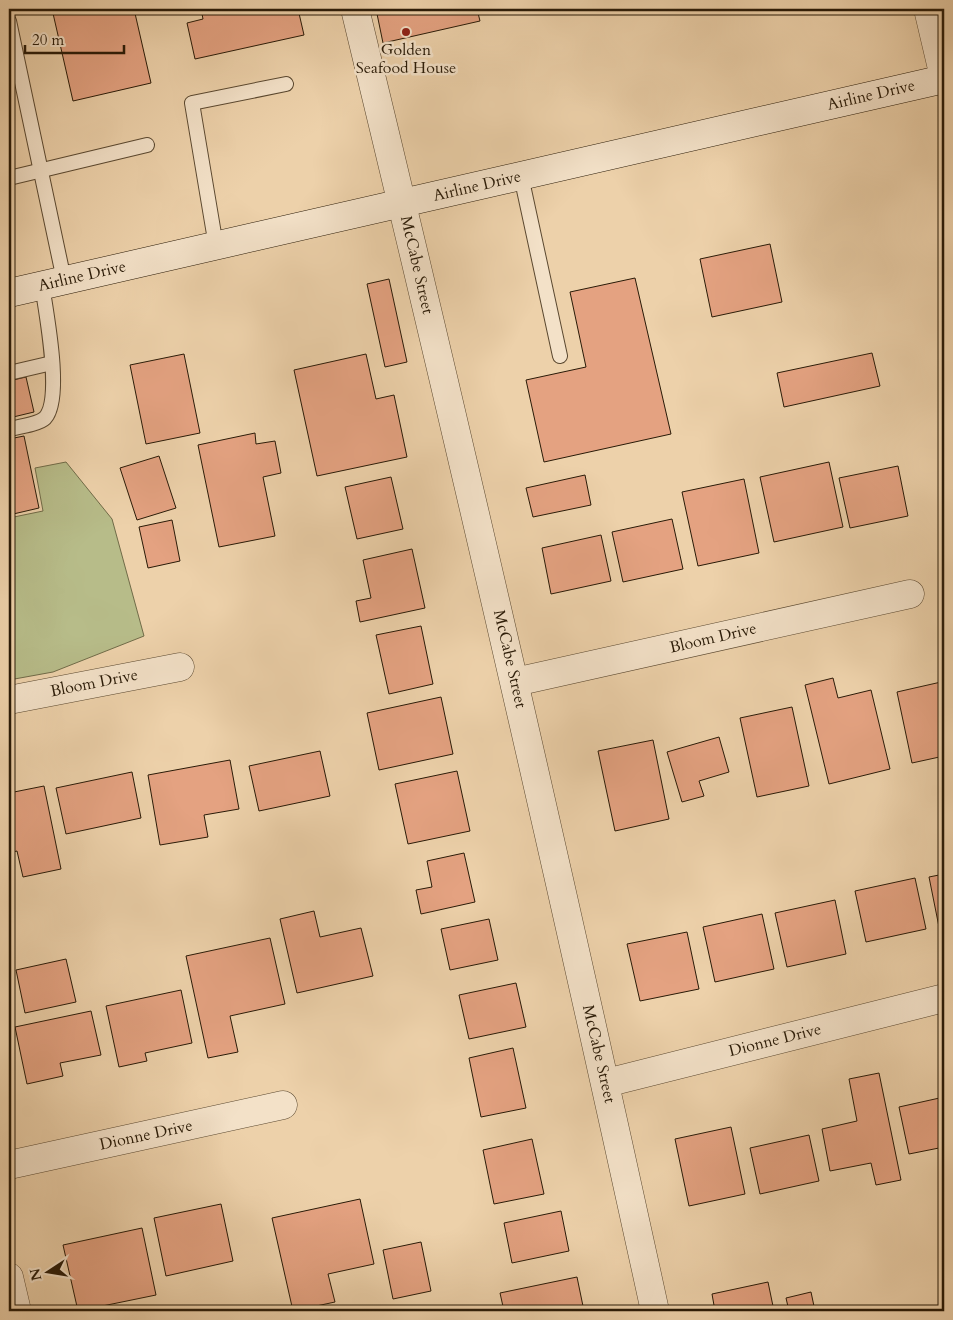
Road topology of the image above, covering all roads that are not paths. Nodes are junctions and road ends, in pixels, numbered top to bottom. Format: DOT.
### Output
graph roads {
  1 [pos="356,9"];
  2 [pos="928,9"];
  3 [pos="9,22"];
  4 [pos="944,78"];
  5 [pos="286,84"];
  6 [pos="147,145"];
  7 [pos="40,170"];
  8 [pos="521,176"];
  9 [pos="9,178"];
  10 [pos="403,203"];
  11 [pos="216,246"];
  12 [pos="53,283"];
  13 [pos="9,293"];
  14 [pos="560,356"];
  15 [pos="52,362"];
  16 [pos="9,372"];
  17 [pos="9,429"];
  18 [pos="910,594"];
  19 [pos="180,667"];
  20 [pos="515,682"];
  21 [pos="9,700"];
  22 [pos="944,998"];
  23 [pos="606,1083"];
  24 [pos="283,1104"];
  25 [pos="9,1165"];
  26 [pos="9,1277"];
  27 [pos="16,1311"];
  28 [pos="656,1311"];
  1 -- 10 [label="street, McCabe Street"];
  2 -- 4 [label="street"];
  3 -- 7 [label="lane"];
  4 -- 8 [label="street, Airline Drive"];
  5 -- 11 [label="lane"];
  6 -- 7 [label="lane"];
  7 -- 9 [label="lane"];
  7 -- 12 [label="lane"];
  8 -- 10 [label="street, Airline Drive"];
  8 -- 14 [label="lane"];
  10 -- 11 [label="street, Airline Drive"];
  10 -- 20 [label="street, McCabe Street"];
  11 -- 12 [label="street, Airline Drive"];
  12 -- 13 [label="street, Airline Drive"];
  12 -- 15 [label="lane"];
  15 -- 16 [label="lane"];
  15 -- 17 [label="lane"];
  18 -- 20 [label="street, Bloom Drive"];
  19 -- 21 [label="street, Bloom Drive"];
  20 -- 23 [label="street, McCabe Street"];
  22 -- 23 [label="street, Dionne Drive"];
  23 -- 28 [label="street, McCabe Street"];
  24 -- 25 [label="street, Dionne Drive"];
  26 -- 27 [label="street"];
}
